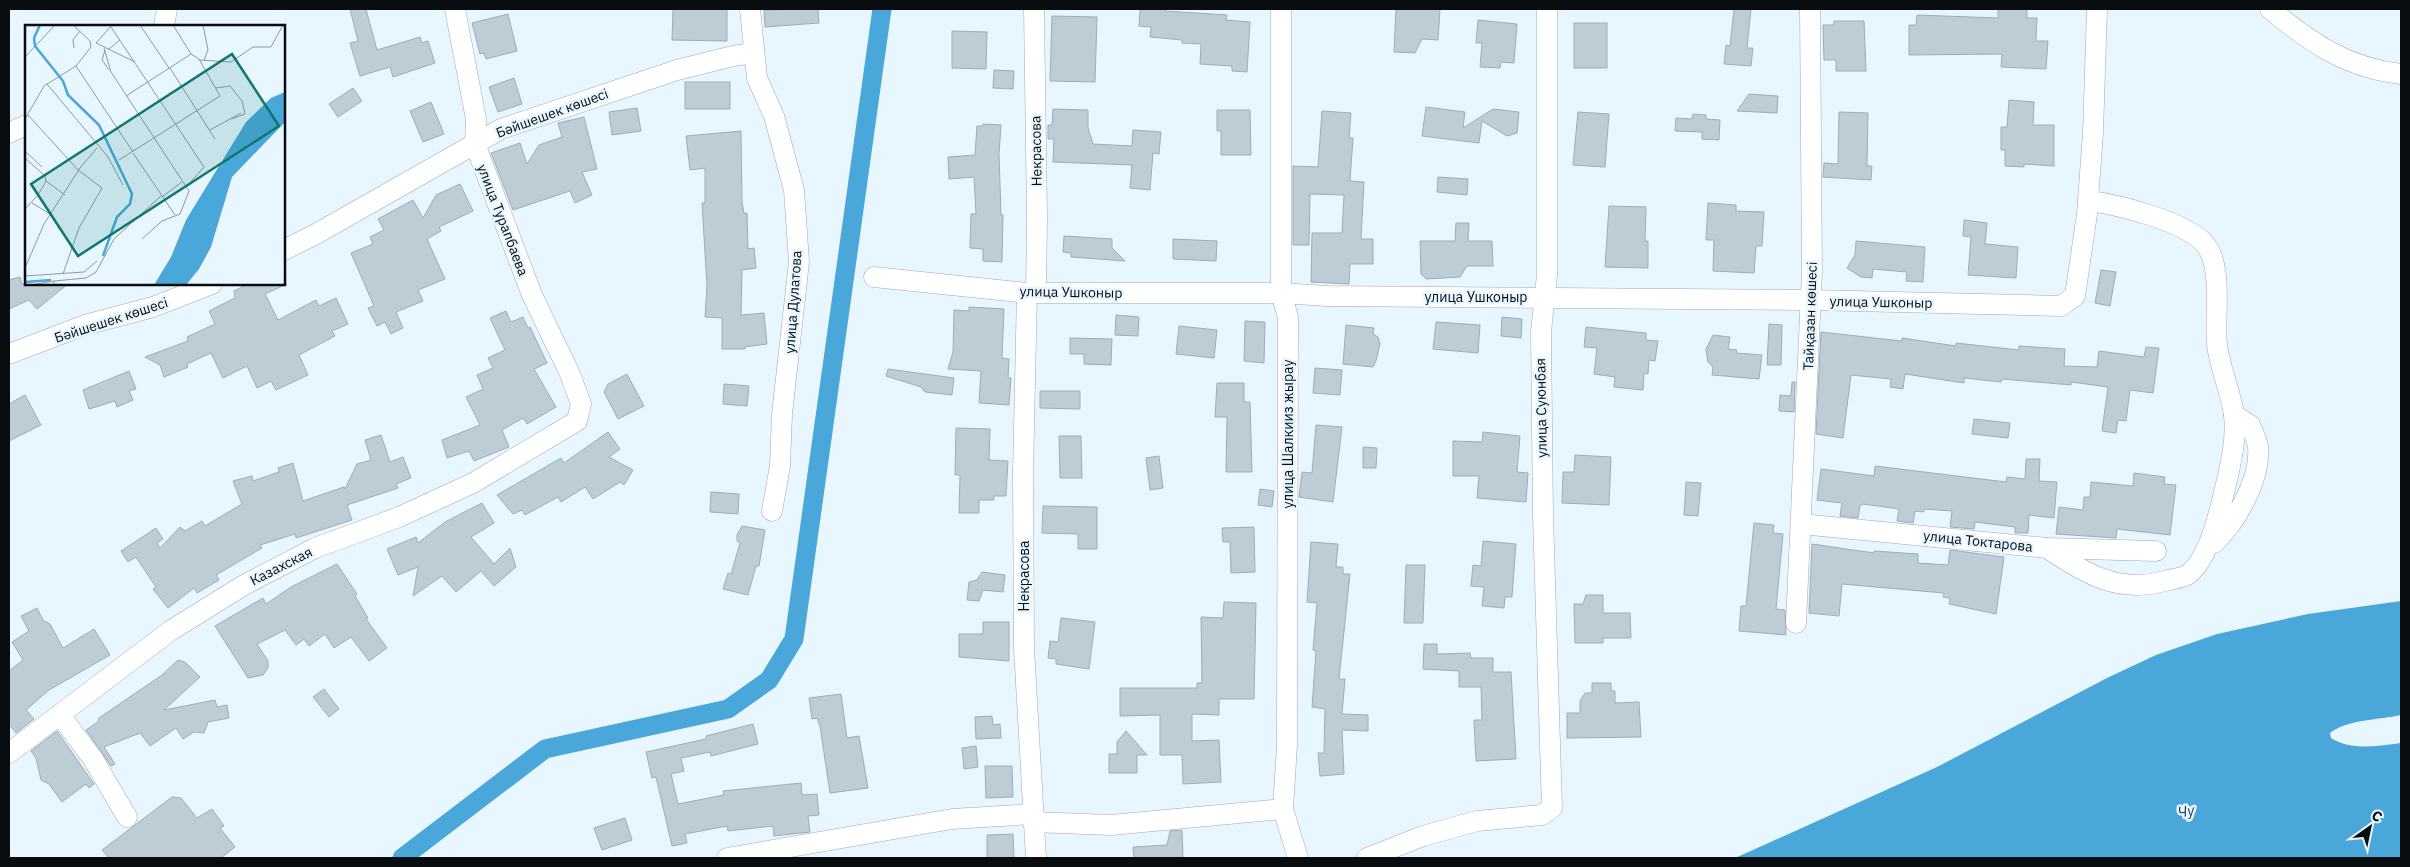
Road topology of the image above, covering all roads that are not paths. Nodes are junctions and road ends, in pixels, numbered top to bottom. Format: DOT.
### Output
graph roads {
  1 [pos="167,9"];
  2 [pos="455,9"];
  3 [pos="750,9"];
  4 [pos="1034,9"];
  5 [pos="1282,9"];
  6 [pos="1547,9"];
  7 [pos="1810,9"];
  8 [pos="2097,9"];
  9 [pos="2270,9"];
  10 [pos="164,25"];
  11 [pos="754,53"];
  12 [pos="2401,74"];
  13 [pos="25,125"];
  14 [pos="9,133"];
  15 [pos="475,144"];
  16 [pos="2088,201"];
  17 [pos="285,250"];
  18 [pos="874,277"];
  19 [pos="209,285"];
  20 [pos="1032,293"];
  21 [pos="1281,293"];
  22 [pos="1545,297"];
  23 [pos="1811,300"];
  24 [pos="9,354"];
  25 [pos="2234,415"];
  26 [pos="577,421"];
  27 [pos="772,511"];
  28 [pos="1801,524"];
  29 [pos="2046,548"];
  30 [pos="2156,551"];
  31 [pos="2206,552"];
  32 [pos="1796,623"];
  33 [pos="60,715"];
  34 [pos="9,753"];
  35 [pos="1283,809"];
  36 [pos="127,817"];
  37 [pos="1033,818"];
  38 [pos="727,858"];
  39 [pos="1036,858"];
  40 [pos="1298,858"];
  41 [pos="1367,858"];
  1 -- 10 [label="street"];
  2 -- 15 [label="street, улица Турапбаева"];
  3 -- 11 [label="street, улица Дулатова"];
  4 -- 20 [label="street, Некрасова"];
  5 -- 21 [label="street, улица Шалкииз жырау"];
  6 -- 22 [label="street, улица Суюнбая"];
  7 -- 23 [label="street, Тайқазан көшесі"];
  8 -- 16 [label="street"];
  9 -- 12 [label="street"];
  11 -- 15 [label="street, Бәйшешек көшесі"];
  11 -- 27 [label="street, улица Дулатова"];
  13 -- 14 [label="street"];
  15 -- 17 [label="street, Бәйшешек көшесі"];
  15 -- 26 [label="street, улица Турапбаева"];
  16 -- 23 [label="street, улица Ушконыр"];
  16 -- 25 [label="street"];
  18 -- 20 [label="street, улица Ушконыр"];
  19 -- 24 [label="street, Бәйшешек көшесі"];
  20 -- 21 [label="street, улица Ушконыр"];
  20 -- 37 [label="street, Некрасова"];
  21 -- 22 [label="street, улица Ушконыр"];
  21 -- 35 [label="street, улица Шалкииз жырау"];
  22 -- 23 [label="street, улица Ушконыр"];
  22 -- 41 [label="street, улица Суюнбая"];
  23 -- 28 [label="street, Тайқазан көшесі"];
  25 -- 31 [label="street"];
  25 -- 31 [label="street"];
  26 -- 33 [label="street, Казахская"];
  28 -- 29 [label="street, улица Токтарова"];
  28 -- 32 [label="street, Тайқазан көшесі"];
  29 -- 30 [label="street, улица Токтарова"];
  29 -- 31 [label="street"];
  33 -- 34 [label="street, Казахская"];
  33 -- 36 [label="street"];
  35 -- 37 [label="street"];
  35 -- 40 [label="street, улица Шалкииз жырау"];
  37 -- 38 [label="street"];
  37 -- 39 [label="street, Некрасова"];
}
